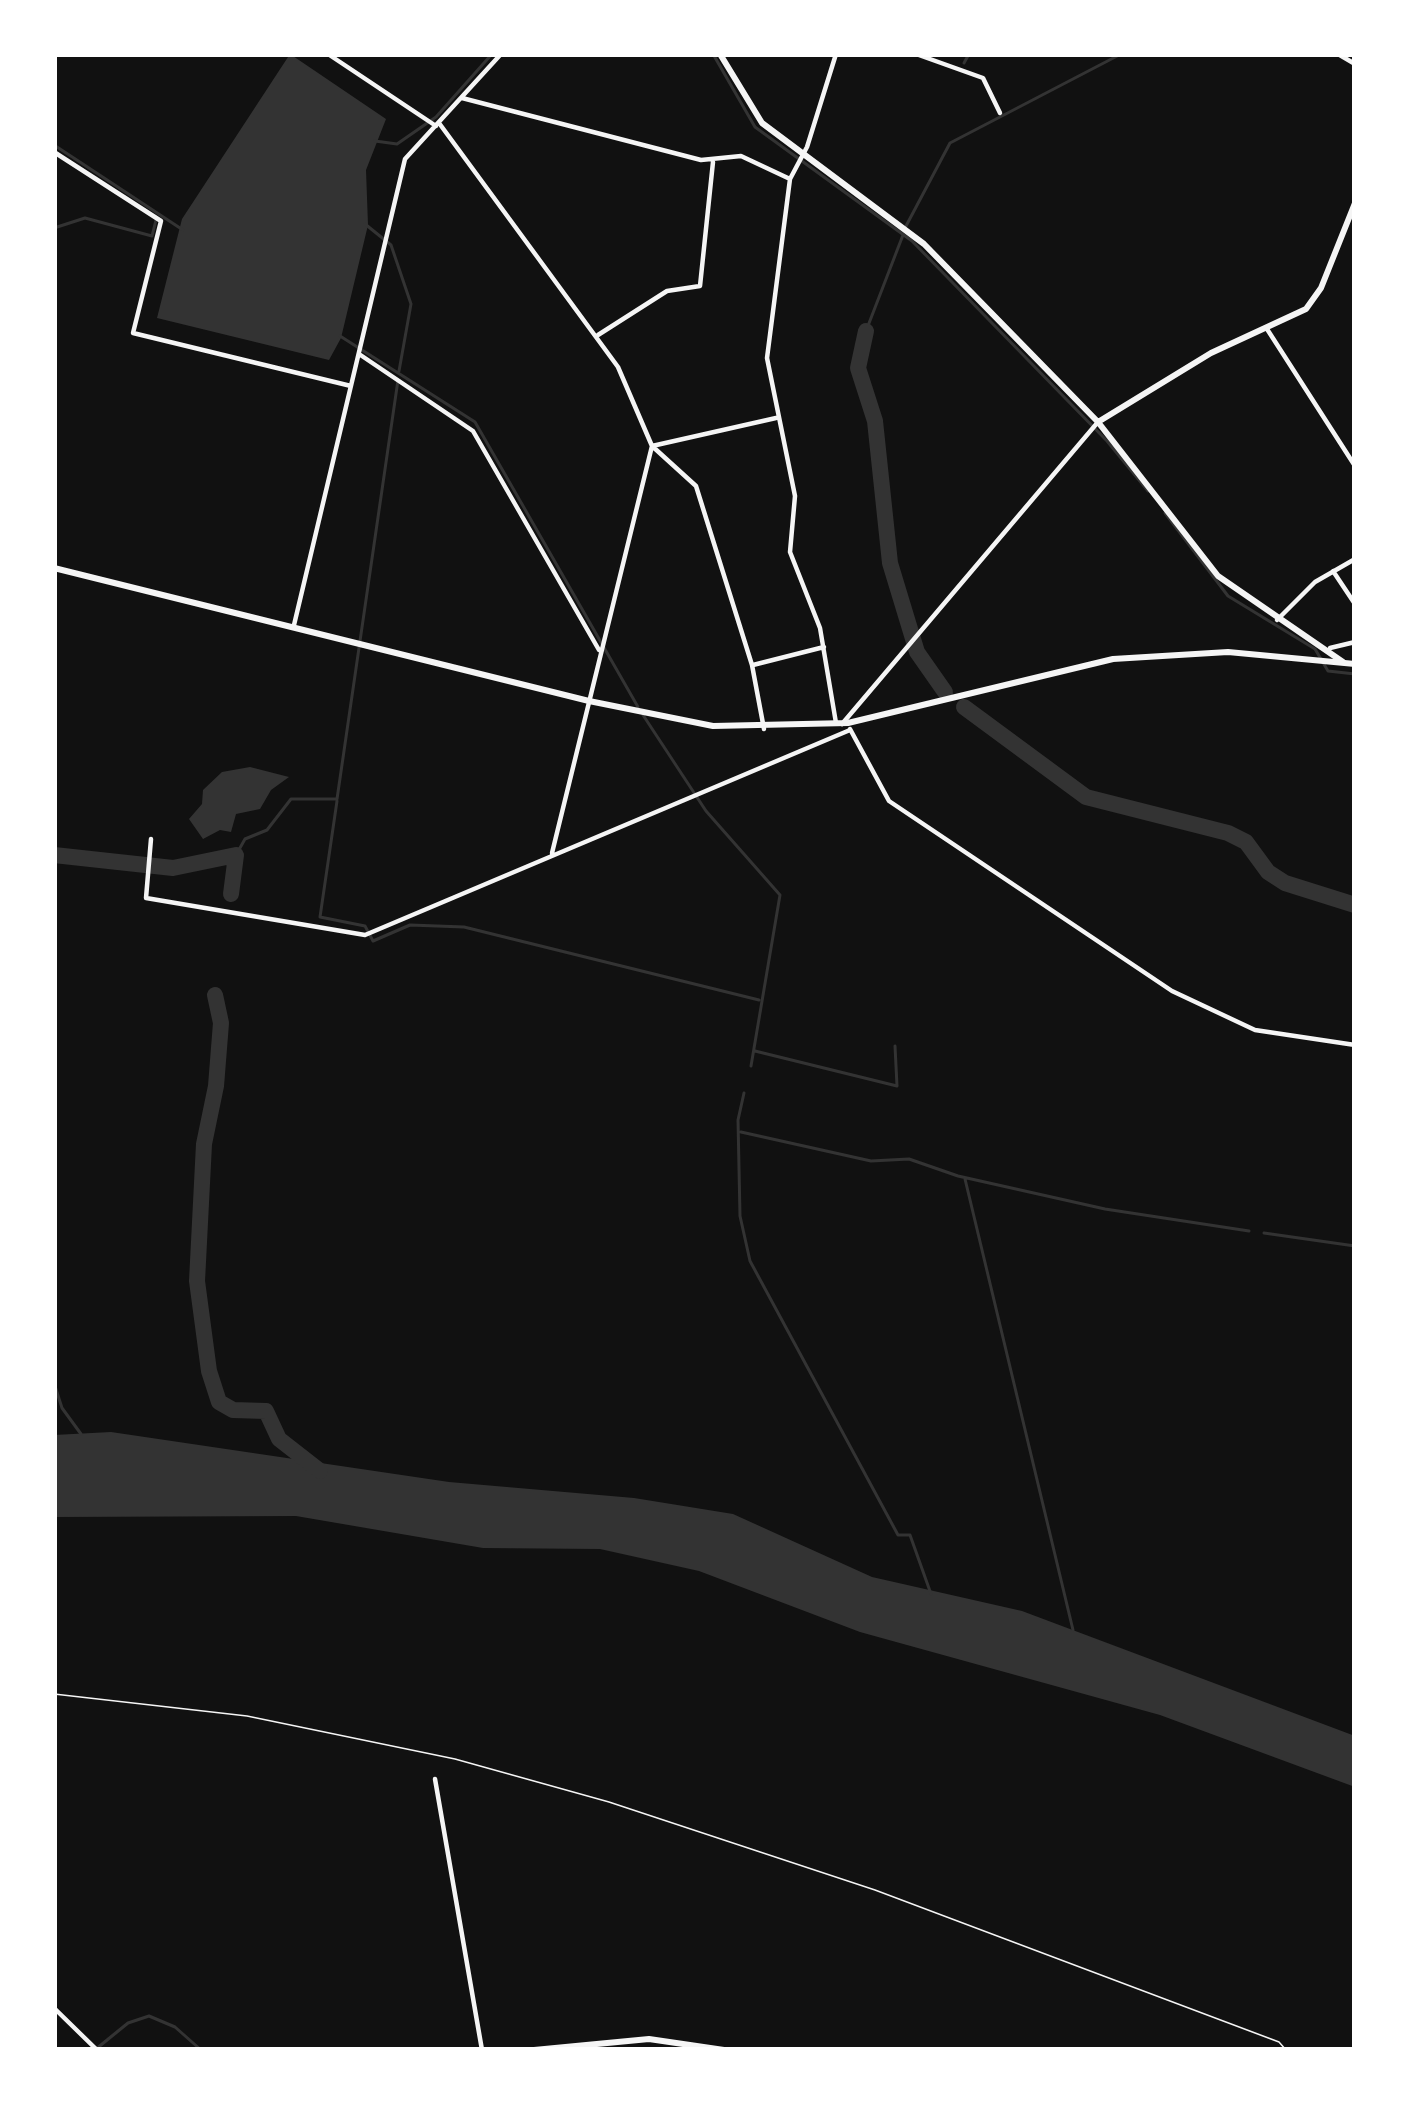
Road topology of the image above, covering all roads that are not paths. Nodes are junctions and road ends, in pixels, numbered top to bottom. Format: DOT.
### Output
graph roads {
  1 [pos="328,54"];
  2 [pos="501,54"];
  3 [pos="719,54"];
  4 [pos="836,54"];
  5 [pos="916,54"];
  6 [pos="1338,54"];
  7 [pos="1355,64"];
  8 [pos="462,98"];
  9 [pos="1000,113"];
  10 [pos="437,124"];
  11 [pos="54,152"];
  12 [pos="802,155"];
  13 [pos="712,162"];
  14 [pos="790,179"];
  15 [pos="1355,203"];
  16 [pos="1267,329"];
  17 [pos="596,337"];
  18 [pos="358,354"];
  19 [pos="351,386"];
  20 [pos="776,418"];
  21 [pos="1098,422"];
  22 [pos="652,446"];
  23 [pos="1355,466"];
  24 [pos="1355,559"];
  25 [pos="54,568"];
  26 [pos="1333,571"];
  27 [pos="1355,604"];
  28 [pos="1277,620"];
  29 [pos="294,625"];
  30 [pos="1355,642"];
  31 [pos="824,647"];
  32 [pos="1330,648"];
  33 [pos="601,653"];
  34 [pos="1343,662"];
  35 [pos="1355,664"];
  36 [pos="752,665"];
  37 [pos="589,701"];
  38 [pos="844,726"];
  39 [pos="764,729"];
  40 [pos="152,839"];
  41 [pos="552,854"];
  42 [pos="1355,1045"];
  43 [pos="435,1779"];
  44 [pos="54,2008"];
  45 [pos="89,2043"];
  46 [pos="80,2050"];
  47 [pos="98,2050"];
  48 [pos="482,2050"];
  49 [pos="534,2050"];
  50 [pos="724,2050"];
  1 -- 10 [label="street"];
  2 -- 8 [label="street"];
  3 -- 12 [label="street"];
  4 -- 12 [label="street"];
  5 -- 9 [label="street"];
  6 -- 7 [label="street"];
  8 -- 10 [label="street"];
  8 -- 13 [label="street"];
  10 -- 17 [label="street"];
  10 -- 18 [label="street"];
  11 -- 19 [label="street"];
  12 -- 14 [label="street"];
  12 -- 21 [label="street"];
  13 -- 14 [label="street"];
  13 -- 17 [label="street"];
  14 -- 20 [label="street"];
  15 -- 16 [label="street"];
  16 -- 21 [label="street"];
  16 -- 23 [label="street"];
  17 -- 22 [label="street"];
  18 -- 19 [label="street"];
  18 -- 33 [label="street"];
  19 -- 29 [label="street"];
  20 -- 22 [label="street"];
  20 -- 31 [label="street"];
  21 -- 28 [label="street"];
  21 -- 38 [label="street"];
  22 -- 33 [label="street"];
  22 -- 36 [label="street"];
  24 -- 26 [label="street"];
  25 -- 29 [label="street"];
  26 -- 27 [label="street"];
  26 -- 28 [label="street"];
  28 -- 32 [label="street"];
  29 -- 37 [label="street"];
  30 -- 32 [label="street"];
  31 -- 36 [label="street"];
  31 -- 38 [label="street"];
  32 -- 34 [label="street"];
  33 -- 37 [label="street"];
  34 -- 35 [label="street"];
  34 -- 38 [label="street"];
  36 -- 39 [label="street"];
  37 -- 39 [label="street"];
  37 -- 41 [label="street"];
  38 -- 39 [label="street"];
  38 -- 41 [label="street"];
  38 -- 42 [label="street"];
  40 -- 41 [label="street"];
  43 -- 48 [label="street"];
  44 -- 45 [label="street"];
  45 -- 46 [label="street"];
  45 -- 47 [label="street"];
  49 -- 50 [label="street"];
}
